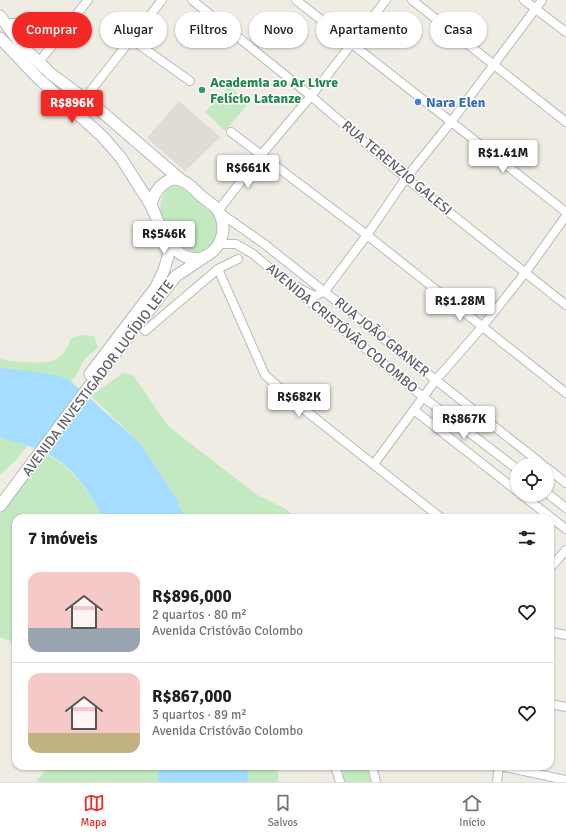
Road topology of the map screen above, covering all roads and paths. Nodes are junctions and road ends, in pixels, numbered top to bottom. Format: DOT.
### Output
graph roads {
  1 [pos="88,0"];
  2 [pos="162,0"];
  3 [pos="192,0"];
  4 [pos="296,0"];
  5 [pos="386,0"];
  6 [pos="412,0"];
  7 [pos="524,0"];
  8 [pos="542,0"];
  9 [pos="535,8"];
  10 [pos="152,12"];
  11 [pos="377,12"];
  12 [pos="316,15"];
  13 [pos="2,19"];
  14 [pos="566,32"];
  15 [pos="0,38"];
  16 [pos="124,48"];
  17 [pos="144,48"];
  18 [pos="348,48"];
  19 [pos="358,48"];
  20 [pos="39,62"];
  21 [pos="494,64"];
  22 [pos="190,81"];
  23 [pos="311,96"];
  24 [pos="85,98"];
  25 [pos="451,122"];
  26 [pos="566,122"];
  27 [pos="231,132"];
  28 [pos="262,154"];
  29 [pos="406,178"];
  30 [pos="181,180"];
  31 [pos="151,205"];
  32 [pos="218,211"];
  33 [pos="566,212"];
  34 [pos="566,216"];
  35 [pos="367,235"];
  36 [pos="219,244"];
  37 [pos="172,246"];
  38 [pos="203,258"];
  39 [pos="238,258"];
  40 [pos="218,269"];
  41 [pos="525,273"];
  42 [pos="286,282"];
  43 [pos="325,291"];
  44 [pos="566,305"];
  45 [pos="482,327"];
  46 [pos="145,331"];
  47 [pos="89,381"];
  48 [pos="435,381"];
  49 [pos="566,393"];
  50 [pos="423,397"];
  51 [pos="414,410"];
  52 [pos="534,458"];
  53 [pos="31,459"];
  54 [pos="374,464"];
  55 [pos="510,464"];
  56 [pos="554,474"];
  57 [pos="566,483"];
  58 [pos="510,485"];
  59 [pos="0,493"];
  60 [pos="554,499"];
  61 [pos="531,502"];
  62 [pos="0,506"];
  63 [pos="566,508"];
  64 [pos="436,514"];
  65 [pos="547,514"];
  66 [pos="554,520"];
  67 [pos="566,529"];
  68 [pos="566,550"];
  69 [pos="554,564"];
  70 [pos="554,633"];
  71 [pos="566,635"];
  72 [pos="554,705"];
  73 [pos="566,707"];
  74 [pos="336,770"];
  75 [pos="373,770"];
  76 [pos="499,770"];
  77 [pos="519,770"];
  78 [pos="566,780"];
  79 [pos="340,782"];
  80 [pos="376,782"];
  81 [pos="497,782"];
  1 -- 20 [label="street"];
  2 -- 10 [label="street"];
  3 -- 23 [label="street, RUA TERENZIO GALESI"];
  4 -- 12 [label="street"];
  5 -- 11 [label="street"];
  6 -- 21 [label="street"];
  7 -- 9 [label="street"];
  8 -- 9 [label="street"];
  9 -- 14 [label="street"];
  9 -- 21 [label="street"];
  13 -- 20 [label="main road"];
  15 -- 31 [label="main road"];
  16 -- 24 [label="street"];
  17 -- 22 [label="street"];
  18 -- 23 [label="street"];
  19 -- 25 [label="street"];
  20 -- 24 [label="main road"];
  21 -- 25 [label="street"];
  21 -- 26 [label="street"];
  23 -- 28 [label="street"];
  23 -- 29 [label="street, RUA TERENZIO GALESI"];
  24 -- 30 [label="main road"];
  25 -- 29 [label="street"];
  25 -- 33 [label="street"];
  27 -- 28 [label="street"];
  28 -- 32 [label="street"];
  28 -- 35 [label="street"];
  29 -- 35 [label="street"];
  29 -- 41 [label="street, RUA TERENZIO GALESI"];
  30 -- 31 [label="main road"];
  30 -- 32 [label="main road"];
  31 -- 37 [label="main road"];
  32 -- 36 [label="main road"];
  32 -- 43 [label="street, RUA JOÃO GRANER"];
  34 -- 41 [label="street"];
  35 -- 43 [label="street"];
  35 -- 45 [label="street"];
  36 -- 38 [label="main road"];
  36 -- 42 [label="street, AVENIDA CRISTÓVÃO COLOMBO"];
  37 -- 38 [label="main road"];
  37 -- 47 [label="main road, AVENIDA INVESTIGADOR LUCÍDIO LEITE"];
  38 -- 47 [label="main road, AVENIDA INVESTIGADOR LUCÍDIO LEITE"];
  39 -- 40 [label="street"];
  40 -- 46 [label="street"];
  40 -- 54 [label="street"];
  41 -- 44 [label="street, RUA TERENZIO GALESI"];
  41 -- 45 [label="street"];
  42 -- 43 [label="street"];
  42 -- 50 [label="street, AVENIDA CRISTÓVÃO COLOMBO"];
  43 -- 48 [label="street, RUA JOÃO GRANER"];
  45 -- 48 [label="street"];
  45 -- 49 [label="street"];
  47 -- 53 [label="main road, AVENIDA INVESTIGADOR LUCÍDIO LEITE"];
  48 -- 50 [label="street"];
  48 -- 52 [label="street, RUA JOÃO GRANER"];
  50 -- 51 [label="street"];
  50 -- 55 [label="street, AVENIDA CRISTÓVÃO COLOMBO"];
  51 -- 54 [label="street"];
  51 -- 58 [label="street, AVENIDA CRISTÓVÃO COLOMBO"];
  53 -- 59 [label="main road, AVENIDA INVESTIGADOR LUCÍDIO LEITE"];
  53 -- 62 [label="main road, AVENIDA INVESTIGADOR LUCÍDIO LEITE"];
  54 -- 64 [label="street"];
  56 -- 57 [label="street"];
  60 -- 63 [label="street"];
  61 -- 65 [label="street"];
  66 -- 67 [label="street"];
  68 -- 69 [label="street"];
  70 -- 71 [label="street"];
  72 -- 73 [label="street"];
  74 -- 79 [label="street"];
  75 -- 80 [label="street"];
  76 -- 81 [label="street"];
  77 -- 78 [label="street"];
}
